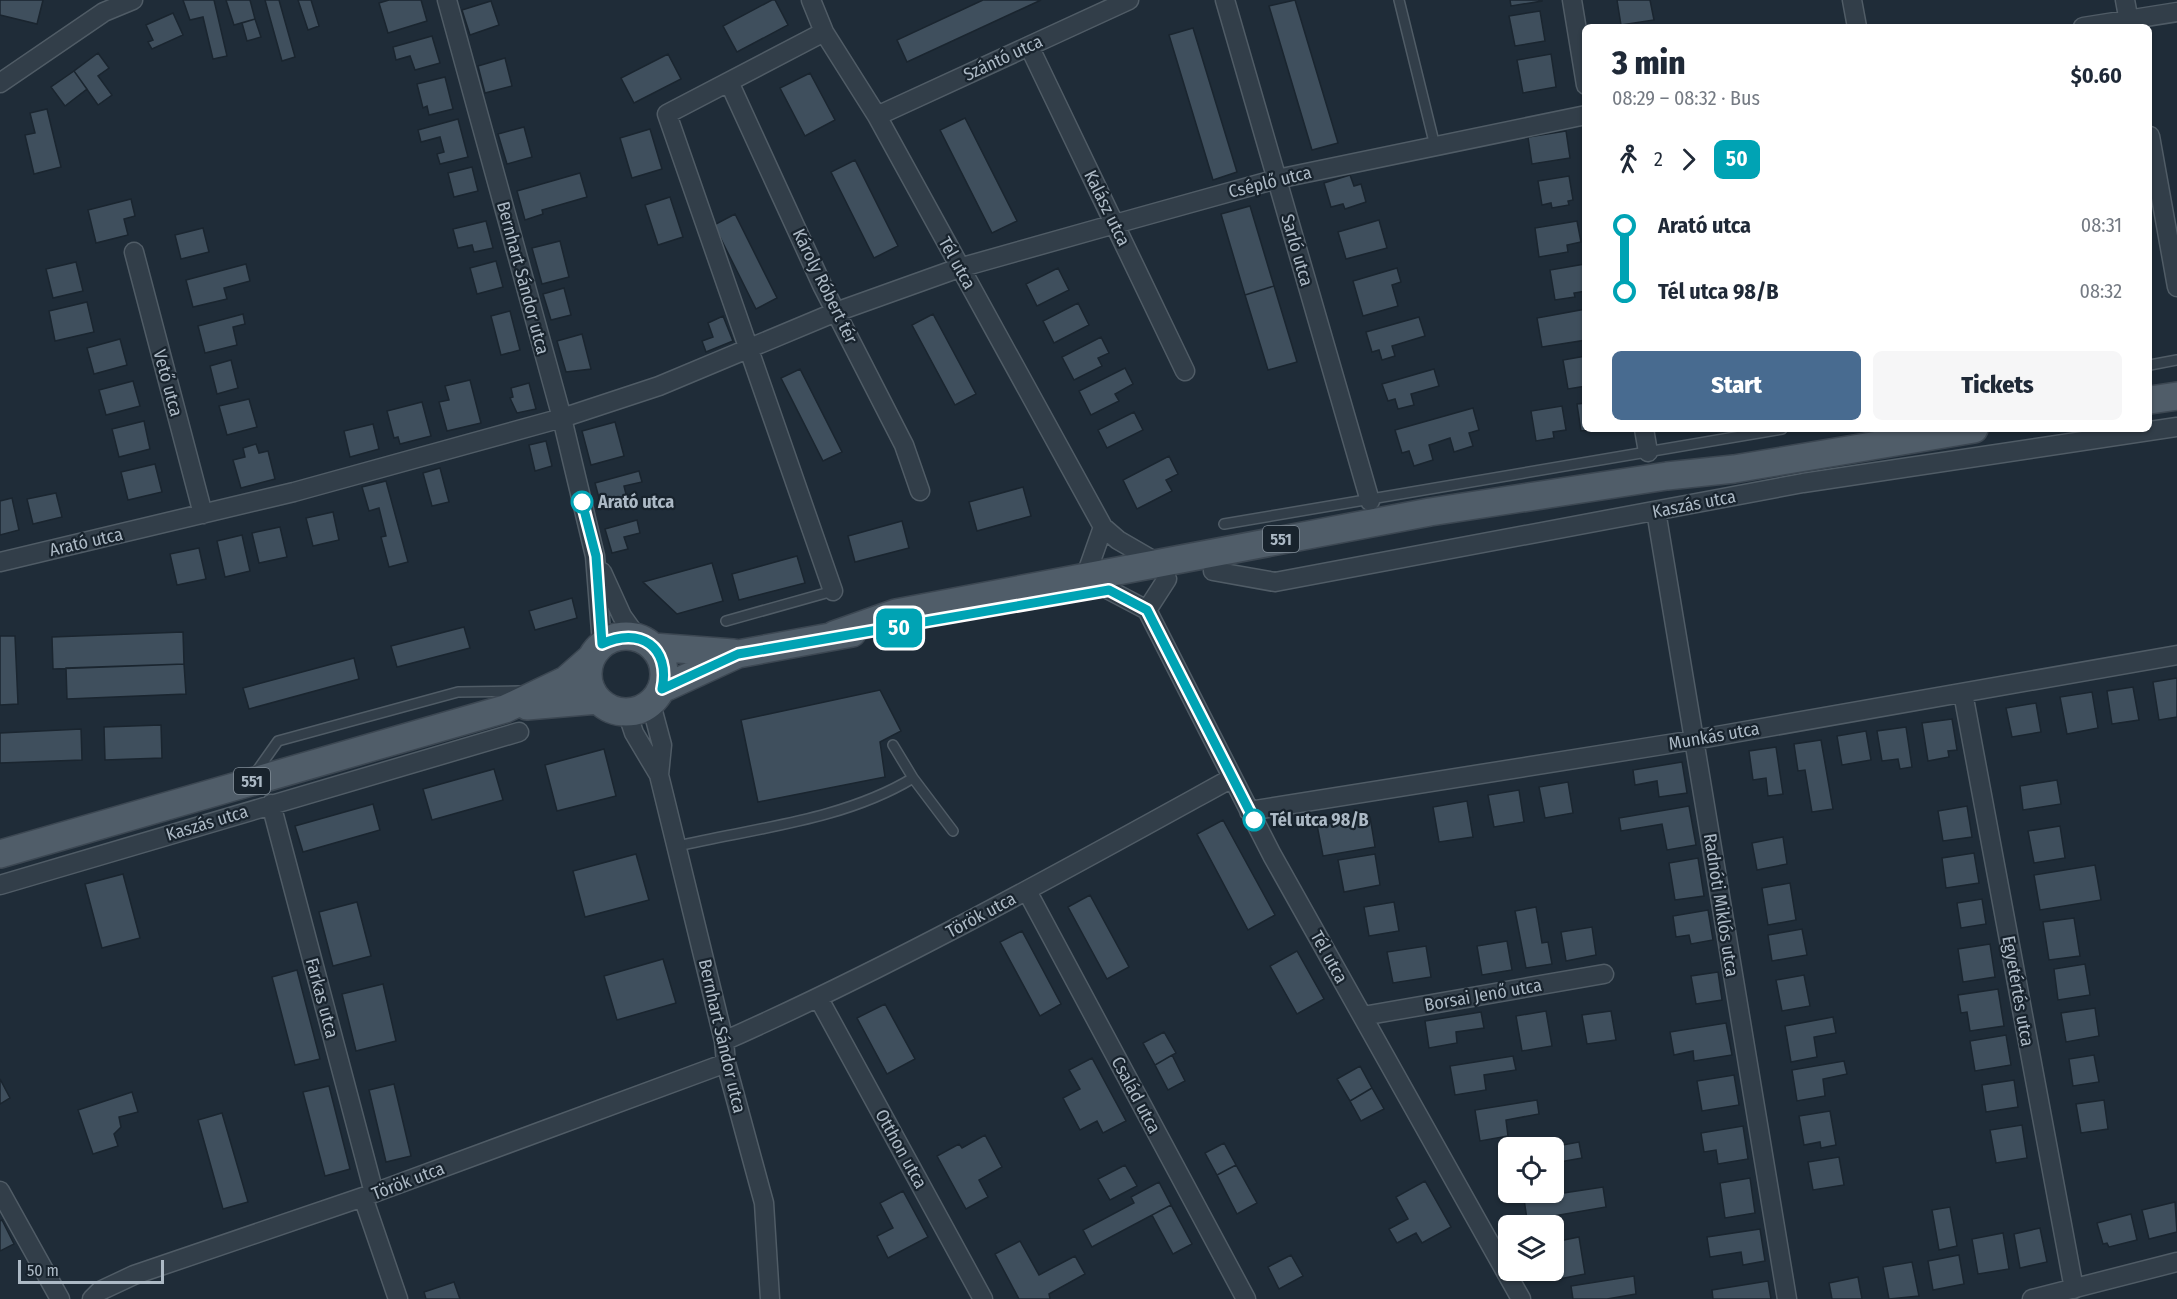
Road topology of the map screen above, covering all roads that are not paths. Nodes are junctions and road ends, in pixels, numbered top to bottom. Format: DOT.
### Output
graph roads {
  1 [pos="133,0"];
  2 [pos="447,0"];
  3 [pos="811,0"];
  4 [pos="1129,0"];
  5 [pos="1225,0"];
  6 [pos="1399,0"];
  7 [pos="1572,0"];
  8 [pos="1852,0"];
  9 [pos="2125,0"];
  10 [pos="2177,12"];
  11 [pos="2129,23"];
  12 [pos="1856,24"];
  13 [pos="824,32"];
  14 [pos="1029,46"];
  15 [pos="1582,61"];
  16 [pos="729,82"];
  17 [pos="0,83"];
  18 [pos="877,116"];
  19 [pos="1582,116"];
  20 [pos="1435,146"];
  21 [pos="2152,147"];
  22 [pos="1277,179"];
  23 [pos="1115,224"];
  24 [pos="134,252"];
  25 [pos="959,268"];
  26 [pos="2177,287"];
  27 [pos="836,312"];
  28 [pos="750,350"];
  29 [pos="2177,360"];
  30 [pos="2152,365"];
  31 [pos="1185,371"];
  32 [pos="2177,396"];
  33 [pos="2152,400"];
  34 [pos="561,418"];
  35 [pos="2177,427"];
  36 [pos="2152,431"];
  37 [pos="1645,432"];
  38 [pos="1765,432"];
  39 [pos="1956,432"];
  40 [pos="2144,432"];
  41 [pos="1648,452"];
  42 [pos="1734,469"];
  43 [pos="920,491"];
  44 [pos="1370,501"];
  45 [pos="1656,511"];
  46 [pos="203,514"];
  47 [pos="1224,524"];
  48 [pos="1103,527"];
  49 [pos="596,556"];
  50 [pos="0,562"];
  51 [pos="1162,571"];
  52 [pos="1213,571"];
  53 [pos="1086,575"];
  54 [pos="1109,590"];
  55 [pos="833,591"];
  56 [pos="1147,610"];
  57 [pos="726,621"];
  58 [pos="834,635"];
  59 [pos="645,642"];
  60 [pos="597,651"];
  61 [pos="738,654"];
  62 [pos="2177,656"];
  63 [pos="542,691"];
  64 [pos="1963,693"];
  65 [pos="598,700"];
  66 [pos="646,702"];
  67 [pos="505,709"];
  68 [pos="519,732"];
  69 [pos="1694,740"];
  70 [pos="893,745"];
  71 [pos="659,775"];
  72 [pos="913,778"];
  73 [pos="1232,778"];
  74 [pos="249,782"];
  75 [pos="271,804"];
  76 [pos="1249,811"];
  77 [pos="953,831"];
  78 [pos="678,846"];
  79 [pos="0,854"];
  80 [pos="0,885"];
  81 [pos="1027,891"];
  82 [pos="1604,974"];
  83 [pos="819,999"];
  84 [pos="1363,1016"];
  85 [pos="724,1041"];
  86 [pos="726,1063"];
  87 [pos="0,1191"];
  88 [pos="368,1195"];
  89 [pos="2177,1262"];
  90 [pos="2074,1289"];
  91 [pos="60,1299"];
  92 [pos="92,1299"];
  93 [pos="398,1299"];
  94 [pos="770,1299"];
  95 [pos="983,1299"];
  96 [pos="1246,1299"];
  97 [pos="1521,1299"];
  98 [pos="1787,1299"];
  99 [pos="2032,1299"];
  1 -- 17 [label="street"];
  2 -- 34 [label="street, Bernhart Sándor utca"];
  3 -- 13 [label="street, Tél utca"];
  4 -- 14 [label="street, Szántó utca"];
  5 -- 22 [label="street, Sarló utca"];
  6 -- 20 [label="lane"];
  7 -- 15 [label="street"];
  8 -- 12 [label="street"];
  9 -- 11 [label="street"];
  10 -- 11 [label="street"];
  13 -- 16 [label="street"];
  13 -- 18 [label="street, Tél utca"];
  14 -- 18 [label="street, Szántó utca"];
  14 -- 23 [label="street, Kalász utca"];
  16 -- 27 [label="street, Károly Róbert tér"];
  16 -- 28 [label="street"];
  18 -- 25 [label="street, Tél utca"];
  19 -- 20 [label="street, Cséplő utca"];
  20 -- 22 [label="street, Cséplő utca"];
  21 -- 26 [label="street"];
  22 -- 23 [label="street, Cséplő utca"];
  22 -- 44 [label="street, Sarló utca"];
  23 -- 25 [label="street, Cséplő utca"];
  23 -- 31 [label="street, Kalász utca"];
  24 -- 46 [label="street, Vető utca"];
  25 -- 27 [label="street, Arató utca"];
  25 -- 48 [label="street, Tél utca"];
  27 -- 28 [label="street, Arató utca"];
  27 -- 43 [label="street, Károly Róbert tér"];
  28 -- 34 [label="street, Arató utca"];
  28 -- 55 [label="street"];
  29 -- 30 [label="lane"];
  32 -- 33 [label="main road"];
  34 -- 46 [label="street, Arató utca"];
  34 -- 49 [label="street, Bernhart Sándor utca"];
  35 -- 36 [label="street, Kaszás utca"];
  37 -- 41 [label="street"];
  38 -- 41 [label="lane"];
  39 -- 42 [label="main road, 551"];
  40 -- 45 [label="street, Kaszás utca"];
  41 -- 44 [label="lane"];
  42 -- 51 [label="main road, 551"];
  42 -- 52 [label="main road, 551"];
  44 -- 47 [label="lane"];
  45 -- 52 [label="street, Kaszás utca"];
  45 -- 69 [label="street, Radnóti Miklós utca"];
  46 -- 50 [label="street, Arató utca"];
  48 -- 51 [label="street, Tél utca"];
  48 -- 53 [label="street"];
  49 -- 59 [label="street, Bernhart Sándor utca"];
  49 -- 60 [label="street, Bernhart Sándor utca"];
  51 -- 52 [label="main road, 551"];
  51 -- 53 [label="main road, 551"];
  51 -- 54 [label="main road, 551"];
  51 -- 56 [label="street"];
  53 -- 58 [label="main road, 551"];
  54 -- 56 [label="street"];
  54 -- 58 [label="main road, 551"];
  55 -- 57 [label="lane"];
  56 -- 73 [label="street, Tél utca"];
  58 -- 61 [label="main road, 551"];
  59 -- 60 [label="main road, 551"];
  59 -- 61 [label="main road, 551"];
  59 -- 66 [label="main road"];
  60 -- 63 [label="main road, 551"];
  60 -- 65 [label="main road"];
  61 -- 66 [label="main road, 551"];
  62 -- 64 [label="street, Munkás utca"];
  63 -- 67 [label="main road, 551"];
  63 -- 74 [label="lane"];
  64 -- 69 [label="street, Munkás utca"];
  64 -- 90 [label="street, Egyetértés utca"];
  65 -- 66 [label="main road, 551"];
  65 -- 67 [label="main road, 551"];
  66 -- 71 [label="street, Bernhart Sándor utca"];
  66 -- 71 [label="street, Bernhart Sándor utca"];
  67 -- 74 [label="main road, 551"];
  68 -- 75 [label="street, Kaszás utca"];
  69 -- 76 [label="street, Munkás utca"];
  69 -- 98 [label="street, Radnóti Miklós utca"];
  70 -- 72 [label="lane"];
  71 -- 78 [label="street, Bernhart Sándor utca"];
  72 -- 77 [label="lane"];
  72 -- 78 [label="lane"];
  73 -- 76 [label="street, Tél utca"];
  73 -- 81 [label="street, Török utca"];
  74 -- 79 [label="main road, 551"];
  75 -- 80 [label="street, Kaszás utca"];
  75 -- 88 [label="street, Farkas utca"];
  76 -- 84 [label="street, Tél utca"];
  78 -- 85 [label="street, Bernhart Sándor utca"];
  81 -- 83 [label="street, Török utca"];
  81 -- 96 [label="street, Család utca"];
  82 -- 84 [label="street, Borsai Jenő utca"];
  83 -- 85 [label="street, Török utca"];
  83 -- 95 [label="street, Otthon utca"];
  84 -- 97 [label="street, Tél utca"];
  85 -- 86 [label="street, Bernhart Sándor utca"];
  86 -- 88 [label="street, Török utca"];
  86 -- 94 [label="street, Bernhart Sándor utca"];
  87 -- 91 [label="street"];
  88 -- 92 [label="street, Török utca"];
  88 -- 93 [label="street, Farkas utca"];
  89 -- 90 [label="street"];
  90 -- 99 [label="street"];
}
